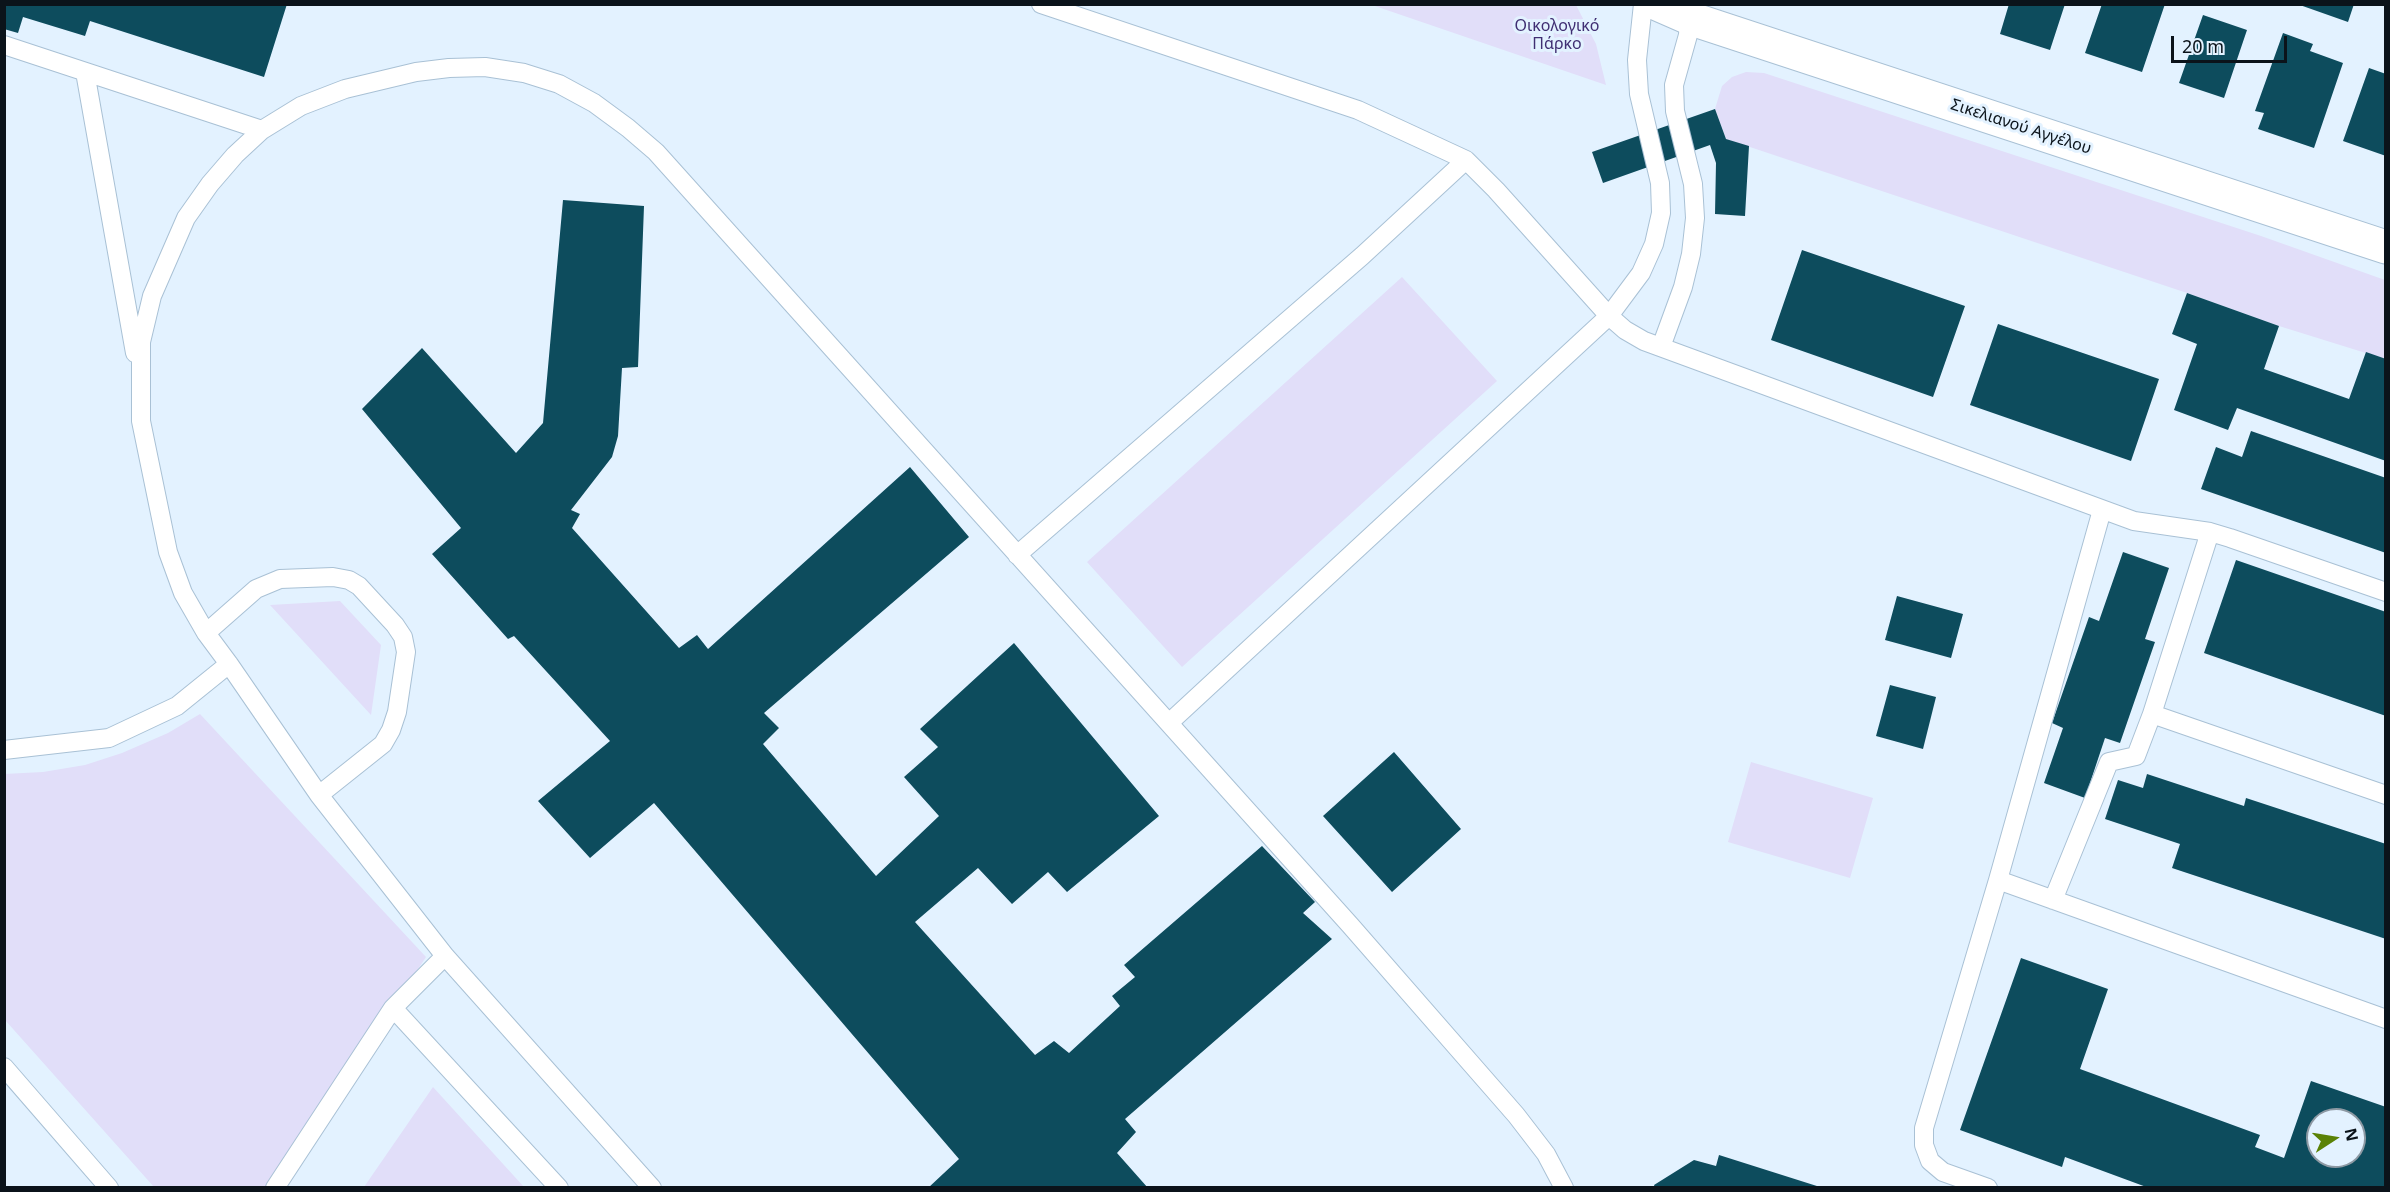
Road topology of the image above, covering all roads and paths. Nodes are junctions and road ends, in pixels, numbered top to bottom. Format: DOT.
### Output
graph roads {
  1 [pos="1041,4"];
  2 [pos="1643,4"];
  3 [pos="1657,4"];
  4 [pos="1689,18"];
  5 [pos="4,45"];
  6 [pos="85,72"];
  7 [pos="262,130"];
  8 [pos="1466,159"];
  9 [pos="2385,247"];
  10 [pos="1609,316"];
  11 [pos="1660,347"];
  12 [pos="140,380"];
  13 [pos="2102,510"];
  14 [pos="2210,532"];
  15 [pos="1017,555"];
  16 [pos="2385,592"];
  17 [pos="206,633"];
  18 [pos="229,663"];
  19 [pos="2152,714"];
  20 [pos="1170,722"];
  21 [pos="4,750"];
  22 [pos="320,795"];
  23 [pos="2385,795"];
  24 [pos="1998,880"];
  25 [pos="2054,900"];
  26 [pos="445,956"];
  27 [pos="393,1008"];
  28 [pos="2385,1019"];
  29 [pos="4,1067"];
  30 [pos="1941,1180"];
  31 [pos="109,1188"];
  32 [pos="275,1188"];
  33 [pos="560,1188"];
  34 [pos="652,1188"];
  35 [pos="1564,1188"];
  36 [pos="1989,1188"];
  1 -- 8 [label="lane"];
  2 -- 10 [label="lane"];
  3 -- 4 [label="street, Σικελιανού Αγγέλου"];
  4 -- 9 [label="street, Σικελιανού Αγγέλου"];
  4 -- 11 [label="lane"];
  5 -- 6 [label="lane"];
  6 -- 7 [label="lane"];
  6 -- 12 [label="lane"];
  7 -- 12 [label="lane"];
  7 -- 15 [label="lane"];
  8 -- 10 [label="lane"];
  8 -- 15 [label="lane"];
  10 -- 11 [label="lane"];
  10 -- 20 [label="lane"];
  11 -- 13 [label="lane"];
  12 -- 17 [label="lane"];
  13 -- 14 [label="lane"];
  13 -- 24 [label="lane"];
  14 -- 16 [label="lane"];
  14 -- 19 [label="lane"];
  15 -- 20 [label="lane"];
  17 -- 18 [label="lane"];
  17 -- 22 [label="lane"];
  18 -- 21 [label="lane"];
  18 -- 22 [label="lane"];
  19 -- 23 [label="lane"];
  19 -- 25 [label="lane"];
  20 -- 35 [label="lane"];
  22 -- 26 [label="lane"];
  24 -- 25 [label="lane"];
  24 -- 30 [label="lane"];
  25 -- 28 [label="lane"];
  26 -- 27 [label="lane"];
  26 -- 34 [label="lane"];
  27 -- 32 [label="lane"];
  27 -- 33 [label="lane"];
  29 -- 31 [label="lane"];
  30 -- 36 [label="lane"];
}
